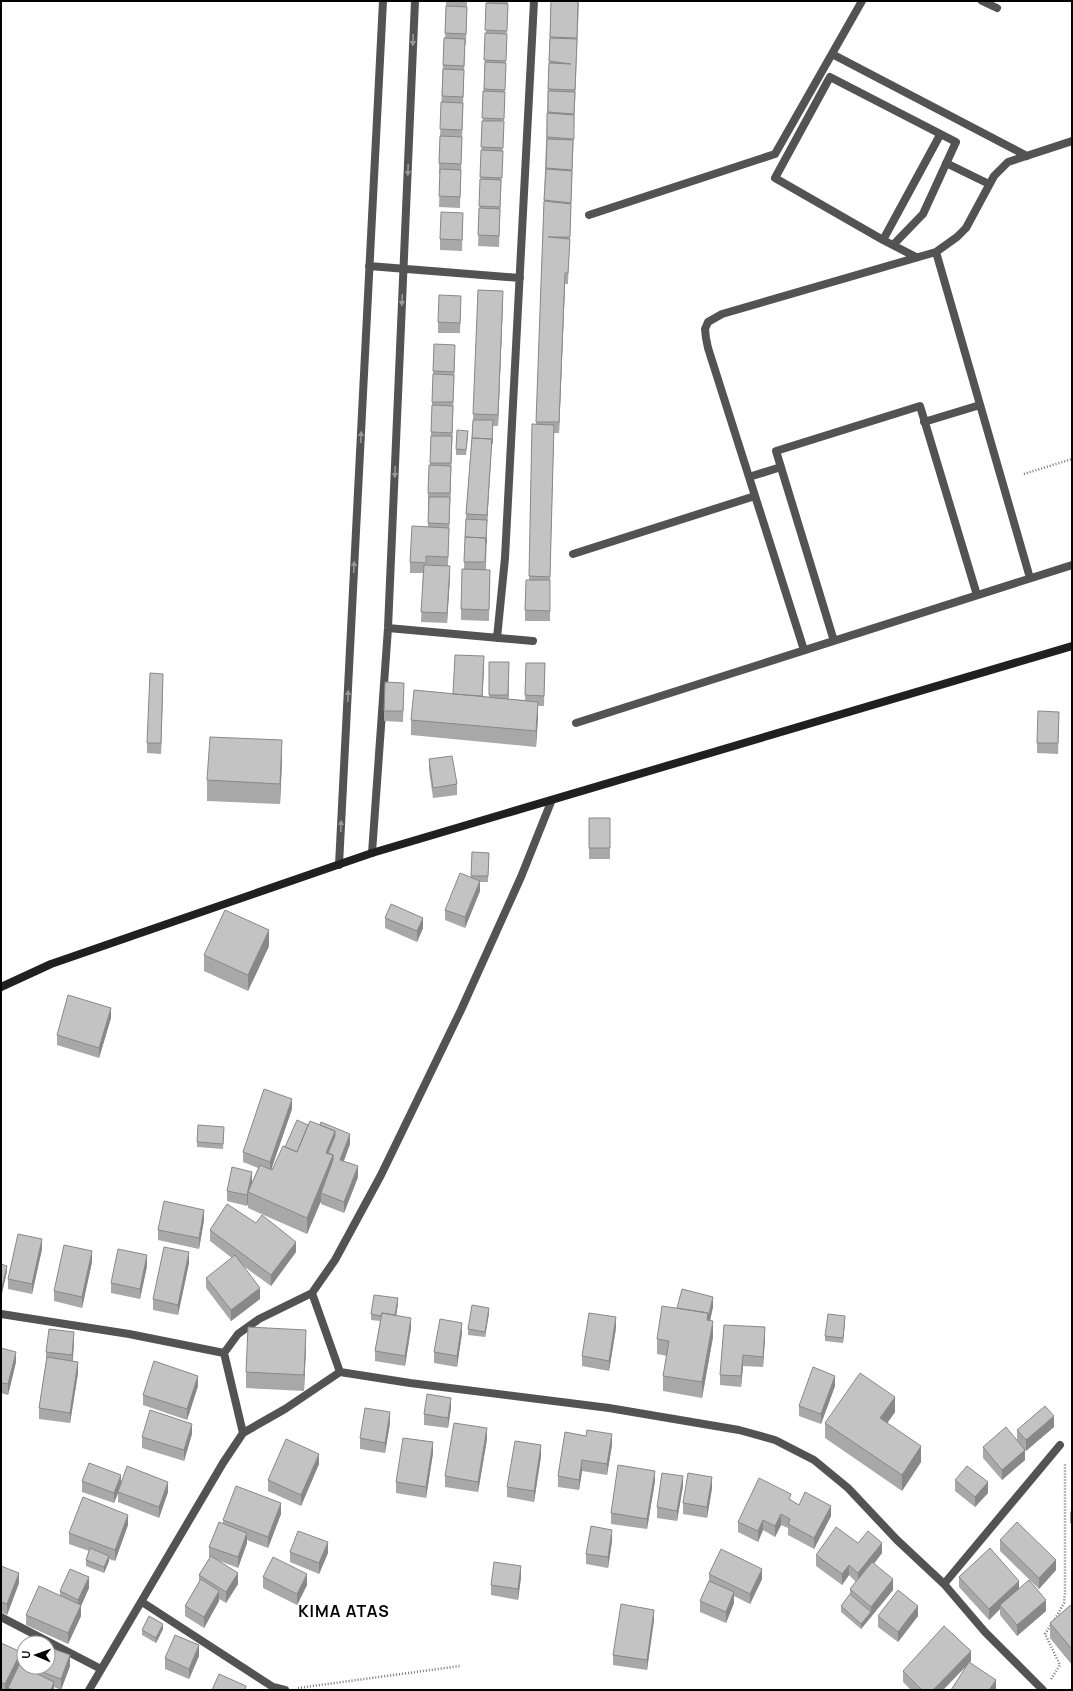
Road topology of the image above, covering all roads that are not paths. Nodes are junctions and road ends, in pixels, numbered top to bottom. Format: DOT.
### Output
graph roads {
  1 [pos="383,1"];
  2 [pos="415,1"];
  3 [pos="534,1"];
  4 [pos="862,1"];
  5 [pos="982,1"];
  6 [pos="997,8"];
  7 [pos="832,54"];
  8 [pos="940,135"];
  9 [pos="1072,141"];
  10 [pos="1027,156"];
  11 [pos="946,163"];
  12 [pos="989,184"];
  13 [pos="588,215"];
  14 [pos="883,240"];
  15 [pos="893,245"];
  16 [pos="936,252"];
  17 [pos="916,257"];
  18 [pos="369,266"];
  19 [pos="404,269"];
  20 [pos="520,278"];
  21 [pos="980,405"];
  22 [pos="924,422"];
  23 [pos="781,468"];
  24 [pos="749,477"];
  25 [pos="755,496"];
  26 [pos="573,554"];
  27 [pos="1072,565"];
  28 [pos="1030,578"];
  29 [pos="978,595"];
  30 [pos="388,628"];
  31 [pos="497,638"];
  32 [pos="532,641"];
  33 [pos="834,641"];
  34 [pos="1072,646"];
  35 [pos="804,650"];
  36 [pos="576,723"];
  37 [pos="551,802"];
  38 [pos="372,853"];
  39 [pos="340,865"];
  40 [pos="1,987"];
  41 [pos="312,1293"];
  42 [pos="1,1314"];
  43 [pos="224,1353"];
  44 [pos="340,1372"];
  45 [pos="243,1433"];
  46 [pos="1060,1445"];
  47 [pos="944,1584"];
  48 [pos="142,1602"];
  49 [pos="1,1616"];
  50 [pos="101,1669"];
  51 [pos="89,1690"];
  52 [pos="286,1690"];
  53 [pos="1043,1690"];
  1 -- 18 [label="street"];
  2 -- 19 [label="street, one-way"];
  3 -- 20 [label="street"];
  4 -- 7 [label="street"];
  5 -- 6 [label="street"];
  7 -- 10 [label="street"];
  7 -- 13 [label="street"];
  8 -- 11 [label="street"];
  8 -- 14 [label="street"];
  8 -- 14 [label="street"];
  9 -- 10 [label="street"];
  10 -- 12 [label="street"];
  11 -- 12 [label="street"];
  11 -- 15 [label="street"];
  12 -- 16 [label="street"];
  14 -- 15 [label="street"];
  15 -- 17 [label="street"];
  16 -- 17 [label="street"];
  16 -- 21 [label="street"];
  17 -- 24 [label="street"];
  18 -- 19 [label="street"];
  39 -- 18 [label="street, one-way"];
  19 -- 20 [label="street"];
  19 -- 30 [label="street, one-way"];
  20 -- 31 [label="street"];
  21 -- 22 [label="street"];
  21 -- 28 [label="street"];
  22 -- 23 [label="street"];
  22 -- 29 [label="street"];
  23 -- 24 [label="street"];
  23 -- 33 [label="street"];
  24 -- 25 [label="street"];
  25 -- 26 [label="street"];
  25 -- 35 [label="street"];
  27 -- 28 [label="street"];
  28 -- 29 [label="street"];
  29 -- 33 [label="street"];
  30 -- 31 [label="street"];
  30 -- 38 [label="street"];
  31 -- 32 [label="street"];
  33 -- 35 [label="street"];
  34 -- 37 [label="main road"];
  35 -- 36 [label="street"];
  37 -- 38 [label="main road"];
  37 -- 41 [label="street"];
  38 -- 39 [label="main road"];
  39 -- 40 [label="main road"];
  41 -- 43 [label="street"];
  41 -- 44 [label="street"];
  42 -- 43 [label="street"];
  43 -- 45 [label="street"];
  44 -- 45 [label="street"];
  44 -- 47 [label="street"];
  45 -- 48 [label="street"];
  46 -- 47 [label="street"];
  47 -- 53 [label="street"];
  48 -- 50 [label="street"];
  48 -- 52 [label="street"];
  49 -- 50 [label="street"];
  50 -- 51 [label="street"];
}
